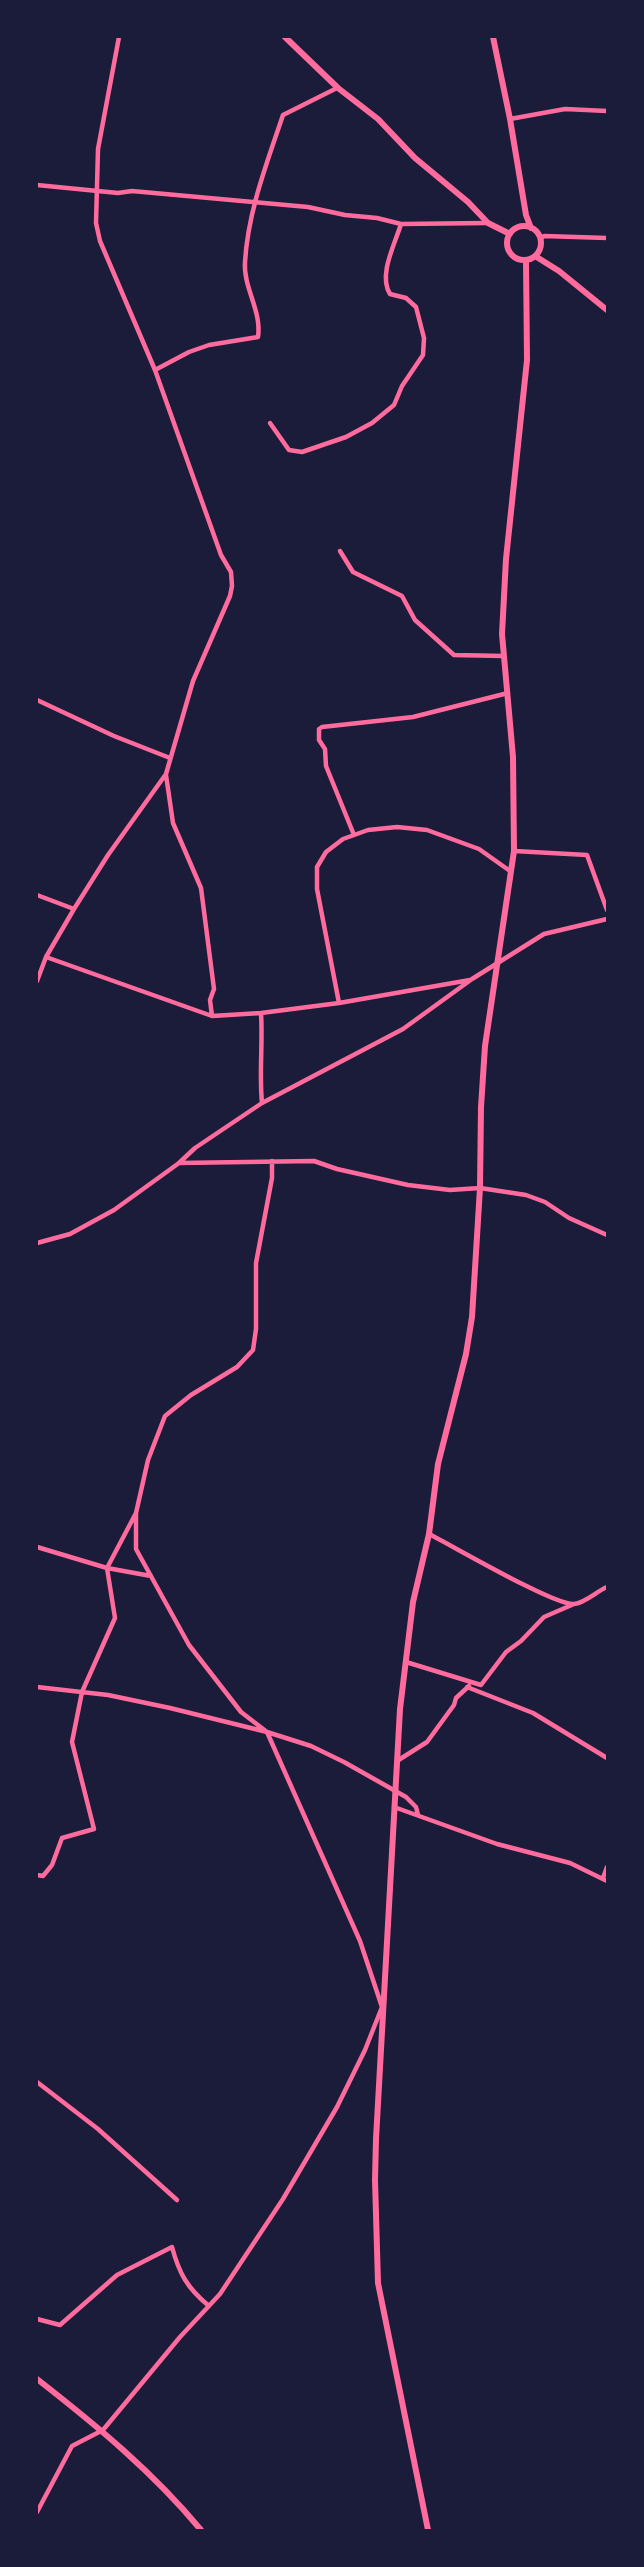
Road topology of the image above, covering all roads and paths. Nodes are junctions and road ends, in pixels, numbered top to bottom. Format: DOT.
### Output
graph roads {
  1 [pos="120,37"];
  2 [pos="285,37"];
  3 [pos="493,37"];
  4 [pos="338,88"];
  5 [pos="607,111"];
  6 [pos="510,119"];
  7 [pos="39,184"];
  8 [pos="98,190"];
  9 [pos="254,200"];
  10 [pos="488,223"];
  11 [pos="401,224"];
  12 [pos="531,228"];
  13 [pos="510,234"];
  14 [pos="607,238"];
  15 [pos="540,239"];
  16 [pos="535,256"];
  17 [pos="526,260"];
  18 [pos="607,310"];
  19 [pos="155,370"];
  20 [pos="270,423"];
  21 [pos="340,551"];
  22 [pos="504,656"];
  23 [pos="509,693"];
  24 [pos="37,700"];
  25 [pos="170,758"];
  26 [pos="166,774"];
  27 [pos="354,835"];
  28 [pos="514,850"];
  29 [pos="510,871"];
  30 [pos="37,895"];
  31 [pos="74,909"];
  32 [pos="607,910"];
  33 [pos="607,919"];
  34 [pos="46,957"];
  35 [pos="496,965"];
  36 [pos="472,979"];
  37 [pos="37,981"];
  38 [pos="339,1003"];
  39 [pos="261,1013"];
  40 [pos="212,1016"];
  41 [pos="262,1103"];
  42 [pos="272,1161"];
  43 [pos="179,1163"];
  44 [pos="480,1188"];
  45 [pos="607,1235"];
  46 [pos="37,1243"];
  47 [pos="136,1513"];
  48 [pos="429,1534"];
  49 [pos="37,1547"];
  50 [pos="107,1568"];
  51 [pos="152,1577"];
  52 [pos="607,1587"];
  53 [pos="574,1604"];
  54 [pos="406,1662"];
  55 [pos="470,1686"];
  56 [pos="37,1687"];
  57 [pos="82,1692"];
  58 [pos="267,1732"];
  59 [pos="607,1758"];
  60 [pos="397,1761"];
  61 [pos="395,1792"];
  62 [pos="394,1807"];
  63 [pos="418,1815"];
  64 [pos="607,1867"];
  65 [pos="37,1875"];
  66 [pos="605,1880"];
  67 [pos="382,2007"];
  68 [pos="37,2082"];
  69 [pos="177,2200"];
  70 [pos="209,2306"];
  71 [pos="37,2319"];
  72 [pos="37,2379"];
  73 [pos="103,2431"];
  74 [pos="37,2512"];
  75 [pos="201,2530"];
  76 [pos="428,2530"];
  1 -- 8 [label="street"];
  2 -- 4 [label="street"];
  3 -- 6 [label="street"];
  4 -- 9 [label="street"];
  4 -- 10 [label="street"];
  5 -- 6 [label="street"];
  6 -- 12 [label="street"];
  7 -- 8 [label="street"];
  8 -- 9 [label="street"];
  8 -- 19 [label="street"];
  9 -- 11 [label="street"];
  9 -- 19 [label="street"];
  10 -- 11 [label="street"];
  10 -- 13 [label="street"];
  11 -- 20 [label="street"];
  12 -- 13 [label="street"];
  12 -- 15 [label="street"];
  13 -- 17 [label="street"];
  14 -- 15 [label="street"];
  15 -- 16 [label="street"];
  16 -- 17 [label="street"];
  16 -- 18 [label="street"];
  17 -- 22 [label="street"];
  19 -- 25 [label="street"];
  21 -- 22 [label="street"];
  22 -- 23 [label="street"];
  23 -- 27 [label="street"];
  23 -- 28 [label="street"];
  24 -- 25 [label="street"];
  25 -- 26 [label="street"];
  26 -- 31 [label="street"];
  26 -- 40 [label="street"];
  27 -- 29 [label="street"];
  27 -- 38 [label="street"];
  28 -- 29 [label="street"];
  28 -- 32 [label="street"];
  29 -- 35 [label="street"];
  30 -- 31 [label="street"];
  31 -- 34 [label="street"];
  33 -- 35 [label="street"];
  34 -- 37 [label="street"];
  34 -- 40 [label="street"];
  35 -- 36 [label="street"];
  35 -- 44 [label="street"];
  36 -- 38 [label="street"];
  36 -- 41 [label="street"];
  38 -- 39 [label="street"];
  39 -- 40 [label="street"];
  39 -- 41 [label="street"];
  41 -- 43 [label="street"];
  42 -- 43 [label="street"];
  42 -- 44 [label="street"];
  42 -- 47 [label="street"];
  43 -- 46 [label="street"];
  44 -- 45 [label="street"];
  44 -- 48 [label="street"];
  47 -- 50 [label="street"];
  47 -- 51 [label="street"];
  48 -- 53 [label="street"];
  48 -- 54 [label="street"];
  49 -- 50 [label="street"];
  50 -- 51 [label="street"];
  50 -- 57 [label="street"];
  51 -- 58 [label="street"];
  52 -- 53 [label="street"];
  53 -- 55 [label="street"];
  54 -- 55 [label="street"];
  54 -- 60 [label="street"];
  55 -- 59 [label="street"];
  55 -- 60 [label="street"];
  56 -- 57 [label="street"];
  57 -- 58 [label="street"];
  57 -- 65 [label="street"];
  58 -- 61 [label="street"];
  58 -- 67 [label="street"];
  60 -- 61 [label="street"];
  61 -- 62 [label="street"];
  61 -- 63 [label="street"];
  62 -- 63 [label="street"];
  62 -- 67 [label="street"];
  63 -- 66 [label="street"];
  64 -- 66 [label="street"];
  67 -- 70 [label="street"];
  67 -- 76 [label="street"];
  68 -- 69 [label="street"];
  70 -- 71 [label="street"];
  70 -- 73 [label="street"];
  72 -- 73 [label="street"];
  73 -- 74 [label="street"];
  73 -- 75 [label="street"];
}
